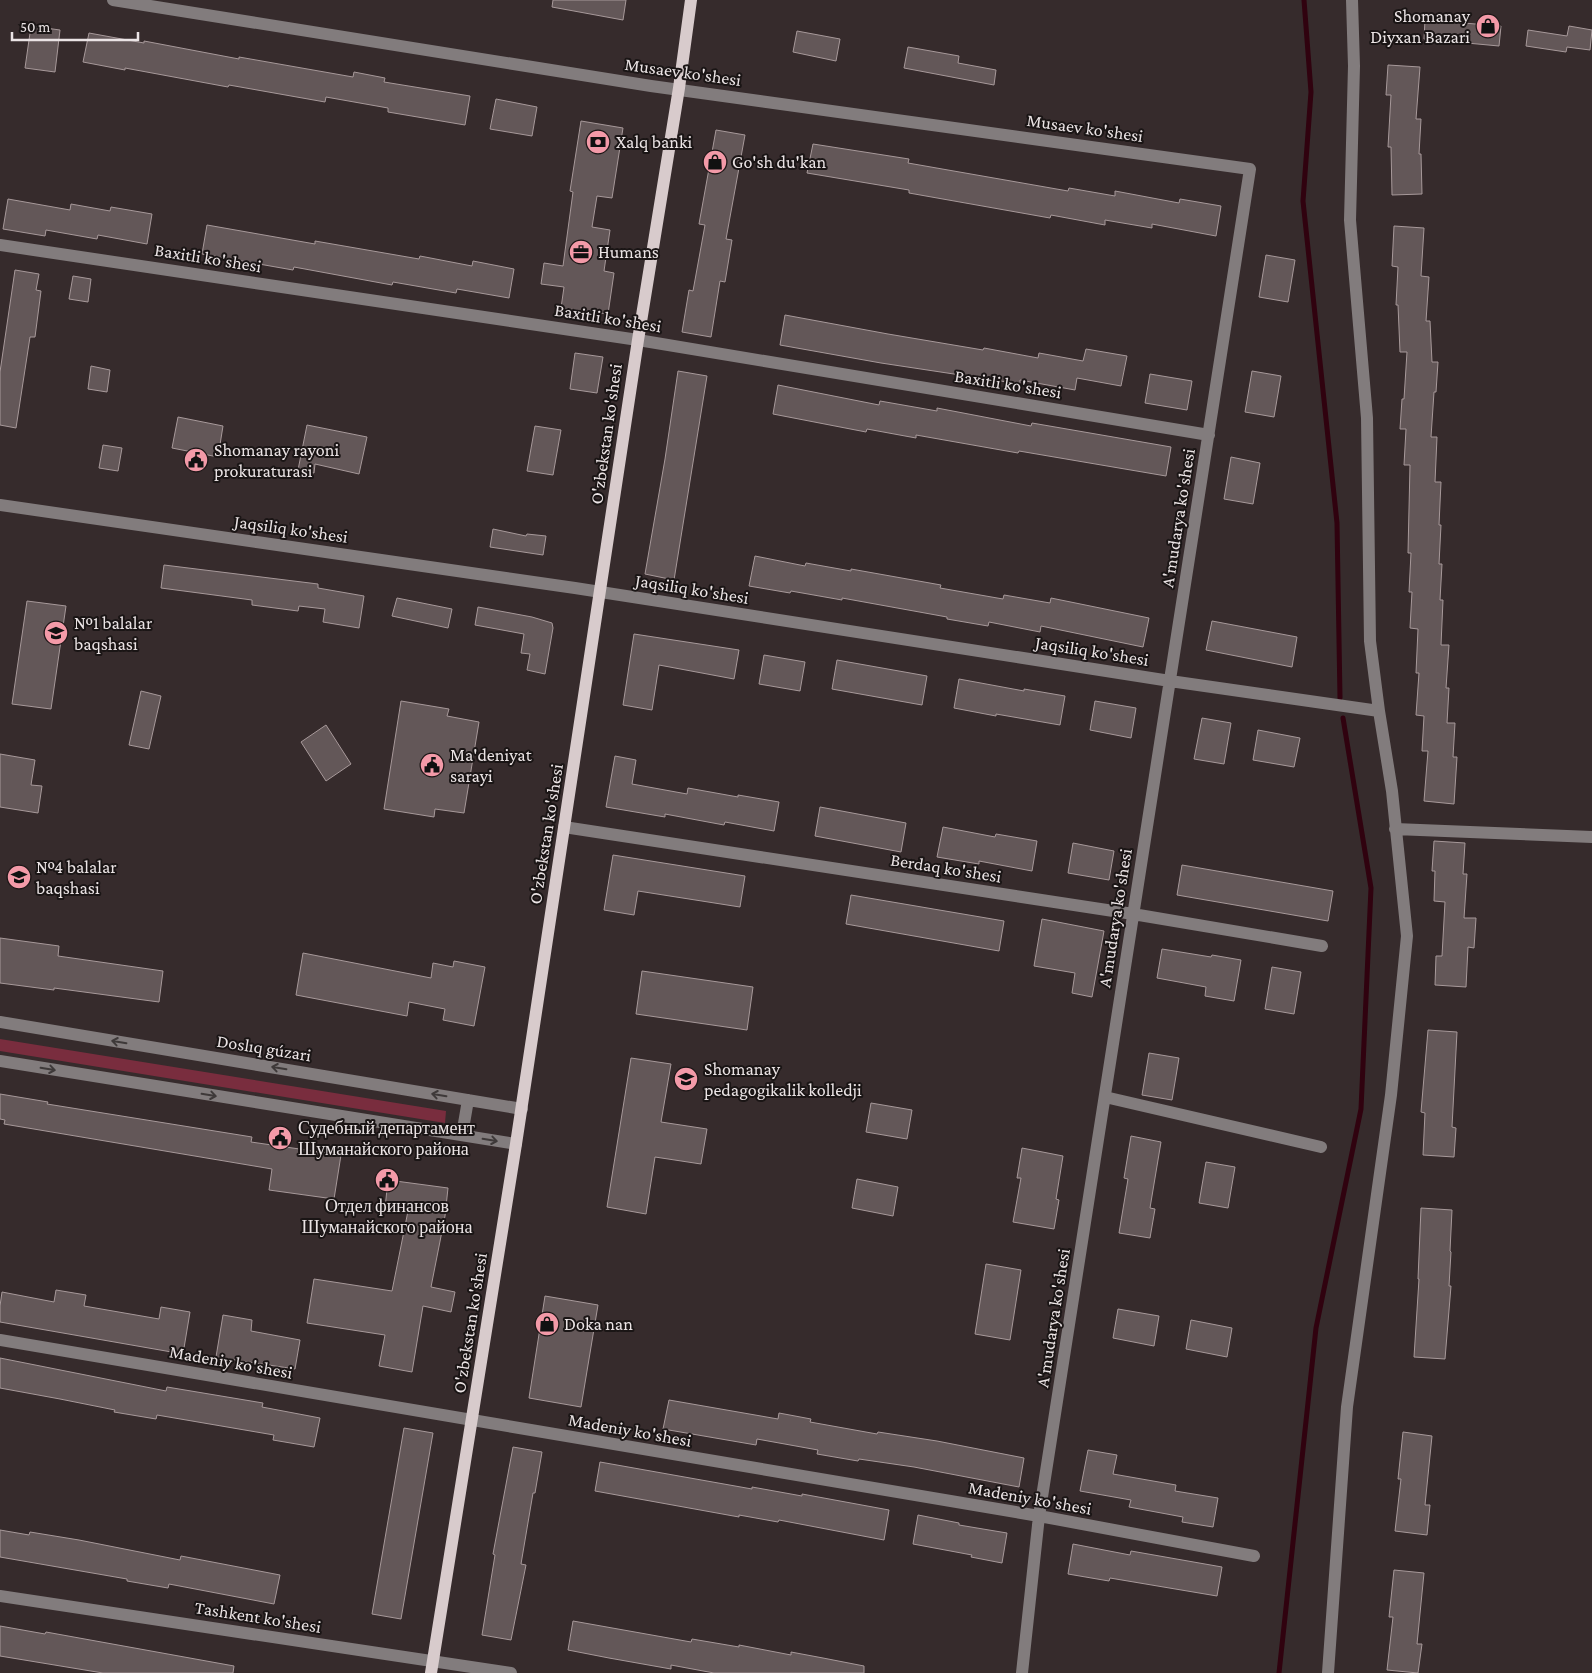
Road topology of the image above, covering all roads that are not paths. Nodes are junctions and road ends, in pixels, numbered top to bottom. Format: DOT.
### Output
graph roads {
  1 [pos="113,0"];
  2 [pos="691,0"];
  3 [pos="1352,0"];
  4 [pos="679,88"];
  5 [pos="1250,169"];
  6 [pos="0,245"];
  7 [pos="638,340"];
  8 [pos="1209,435"];
  9 [pos="0,505"];
  10 [pos="600,592"];
  11 [pos="1170,681"];
  12 [pos="1379,711"];
  13 [pos="564,827"];
  14 [pos="1395,829"];
  15 [pos="1592,837"];
  16 [pos="1134,914"];
  17 [pos="1322,946"];
  18 [pos="0,1022"];
  19 [pos="0,1062"];
  20 [pos="1105,1097"];
  21 [pos="468,1100"];
  22 [pos="522,1109"];
  23 [pos="462,1135"];
  24 [pos="516,1144"];
  25 [pos="1321,1147"];
  26 [pos="0,1340"];
  27 [pos="472,1421"];
  28 [pos="1039,1516"];
  29 [pos="1254,1556"];
  30 [pos="0,1596"];
  31 [pos="432,1667"];
  32 [pos="511,1673"];
  33 [pos="1022,1673"];
  34 [pos="1328,1673"];
  1 -- 4 [label="street, Musaev ko'shesi"];
  2 -- 4 [label="main road, O'zbekstan ko'shesi"];
  3 -- 12 [label="street"];
  4 -- 5 [label="street, Musaev ko'shesi"];
  4 -- 7 [label="main road, O'zbekstan ko'shesi"];
  5 -- 8 [label="street, A'mudarya ko'shesi"];
  6 -- 7 [label="street, Baxitli ko'shesi"];
  7 -- 8 [label="street, Baxitli ko'shesi"];
  7 -- 10 [label="main road, O'zbekstan ko'shesi"];
  8 -- 11 [label="street, A'mudarya ko'shesi"];
  9 -- 10 [label="street, Jaqsiliq ko'shesi"];
  10 -- 11 [label="street, Jaqsiliq ko'shesi"];
  10 -- 13 [label="main road, O'zbekstan ko'shesi"];
  11 -- 12 [label="street, Jaqsiliq ko'shesi"];
  11 -- 16 [label="street, A'mudarya ko'shesi"];
  12 -- 14 [label="street"];
  13 -- 16 [label="street, Berdaq ko'shesi"];
  13 -- 22 [label="main road, O'zbekstan ko'shesi"];
  14 -- 15 [label="street"];
  14 -- 34 [label="street"];
  16 -- 17 [label="street, Berdaq ko'shesi"];
  16 -- 20 [label="street, A'mudarya ko'shesi"];
  21 -- 18 [label="street, Doslıq gúzari, one-way"];
  19 -- 23 [label="street, one-way"];
  20 -- 25 [label="street"];
  20 -- 28 [label="street, A'mudarya ko'shesi"];
  21 -- 22 [label="street, Doslıq gúzari"];
  21 -- 23 [label="street"];
  22 -- 24 [label="main road, O'zbekstan ko'shesi"];
  23 -- 24 [label="street, one-way"];
  24 -- 27 [label="main road, O'zbekstan ko'shesi"];
  26 -- 27 [label="street, Madeniy ko'shesi"];
  27 -- 28 [label="street, Madeniy ko'shesi"];
  27 -- 31 [label="main road, O'zbekstan ko'shesi"];
  28 -- 29 [label="street, Madeniy ko'shesi"];
  28 -- 33 [label="street, A'mudarya ko'shesi"];
  30 -- 31 [label="street, Tashkent ko'shesi"];
  31 -- 32 [label="street, Tashkent ko'shesi"];
}
